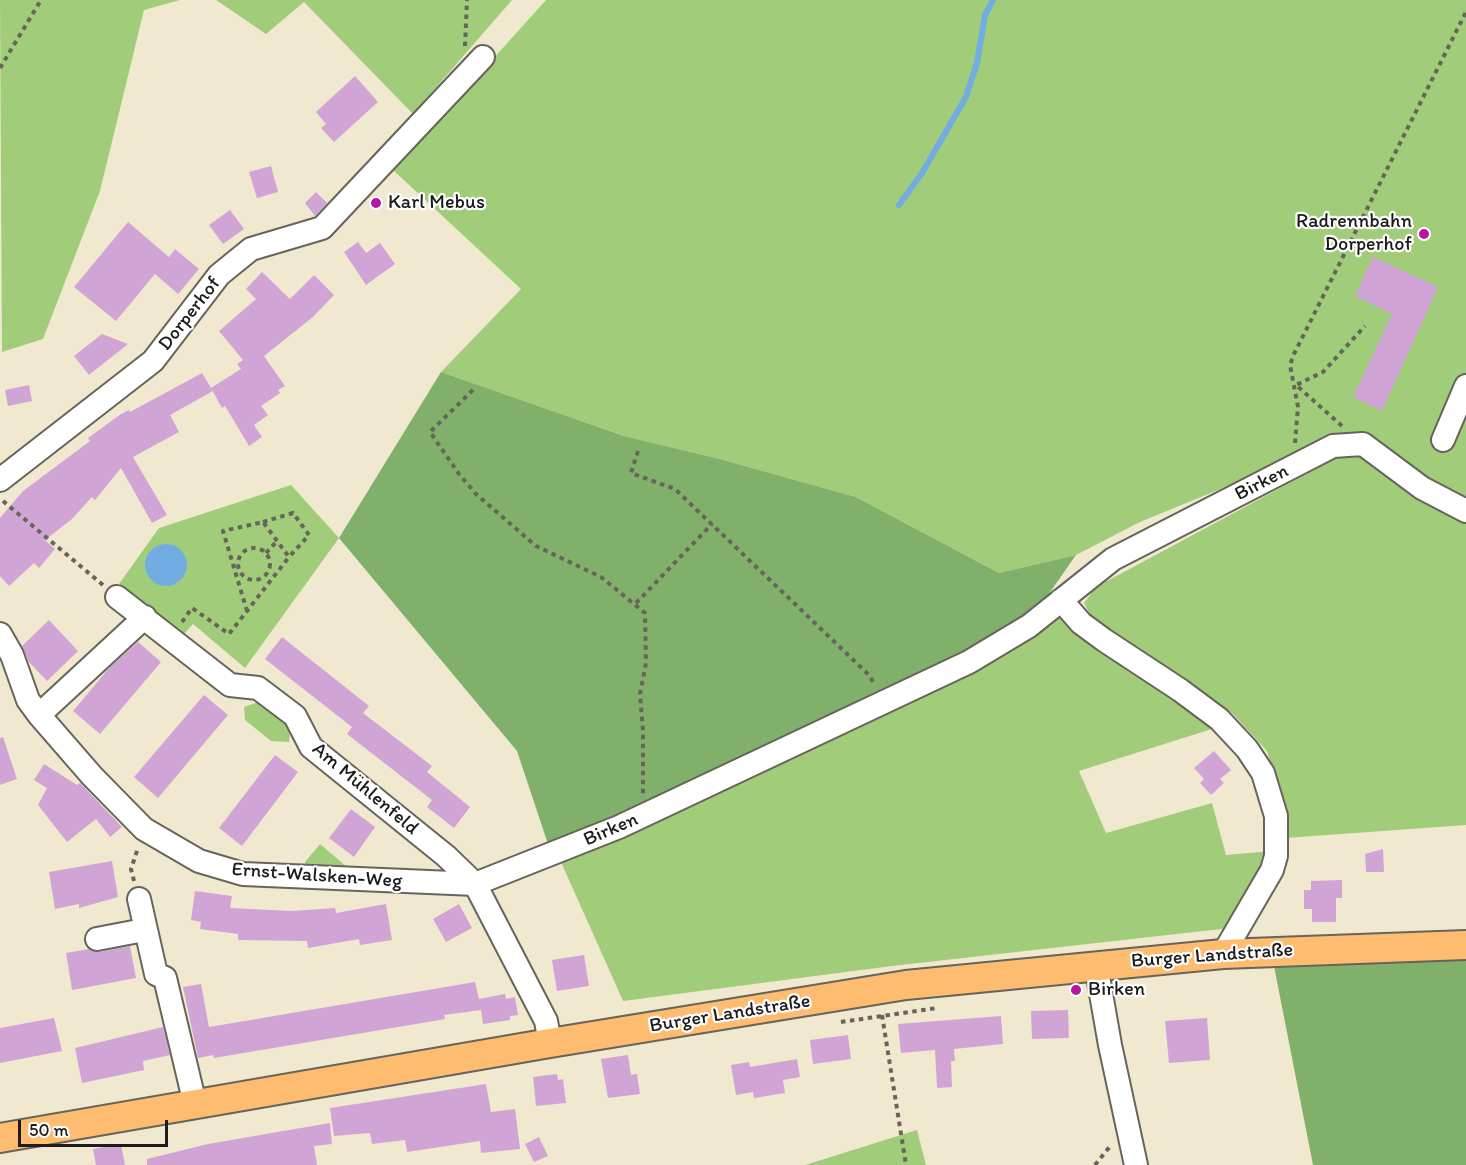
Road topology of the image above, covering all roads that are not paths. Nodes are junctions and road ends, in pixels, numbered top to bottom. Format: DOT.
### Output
graph roads {
  1 [pos="475,66"];
  2 [pos="1466,386"];
  3 [pos="1443,440"];
  4 [pos="0,480"];
  5 [pos="1466,510"];
  6 [pos="117,597"];
  7 [pos="1061,600"];
  8 [pos="145,617"];
  9 [pos="0,634"];
  10 [pos="39,715"];
  11 [pos="475,884"];
  12 [pos="139,899"];
  13 [pos="144,930"];
  14 [pos="97,939"];
  15 [pos="1466,945"];
  16 [pos="1223,954"];
  17 [pos="1096,965"];
  18 [pos="550,1043"];
  19 [pos="195,1104"];
  20 [pos="0,1138"];
  21 [pos="1136,1165"];
  1 -- 4 [label="street, Dorperhof"];
  2 -- 3 [label="street"];
  5 -- 7 [label="street, Birken"];
  6 -- 8 [label="street, Am Mühlenfeld"];
  7 -- 11 [label="street, Birken"];
  7 -- 16 [label="street"];
  8 -- 10 [label="street"];
  8 -- 11 [label="street, Am Mühlenfeld"];
  9 -- 10 [label="street"];
  10 -- 11 [label="street, Ernst-Walsken-Weg"];
  11 -- 18 [label="street, Am Mühlenfeld"];
  12 -- 13 [label="street"];
  13 -- 14 [label="street"];
  13 -- 19 [label="street"];
  15 -- 16 [label="main road, Burger Landstraße"];
  16 -- 17 [label="main road, Burger Landstraße"];
  17 -- 18 [label="main road, Burger Landstraße"];
  17 -- 21 [label="street"];
  18 -- 19 [label="main road, Burger Landstraße"];
  19 -- 20 [label="main road, Burger Landstraße"];
}
